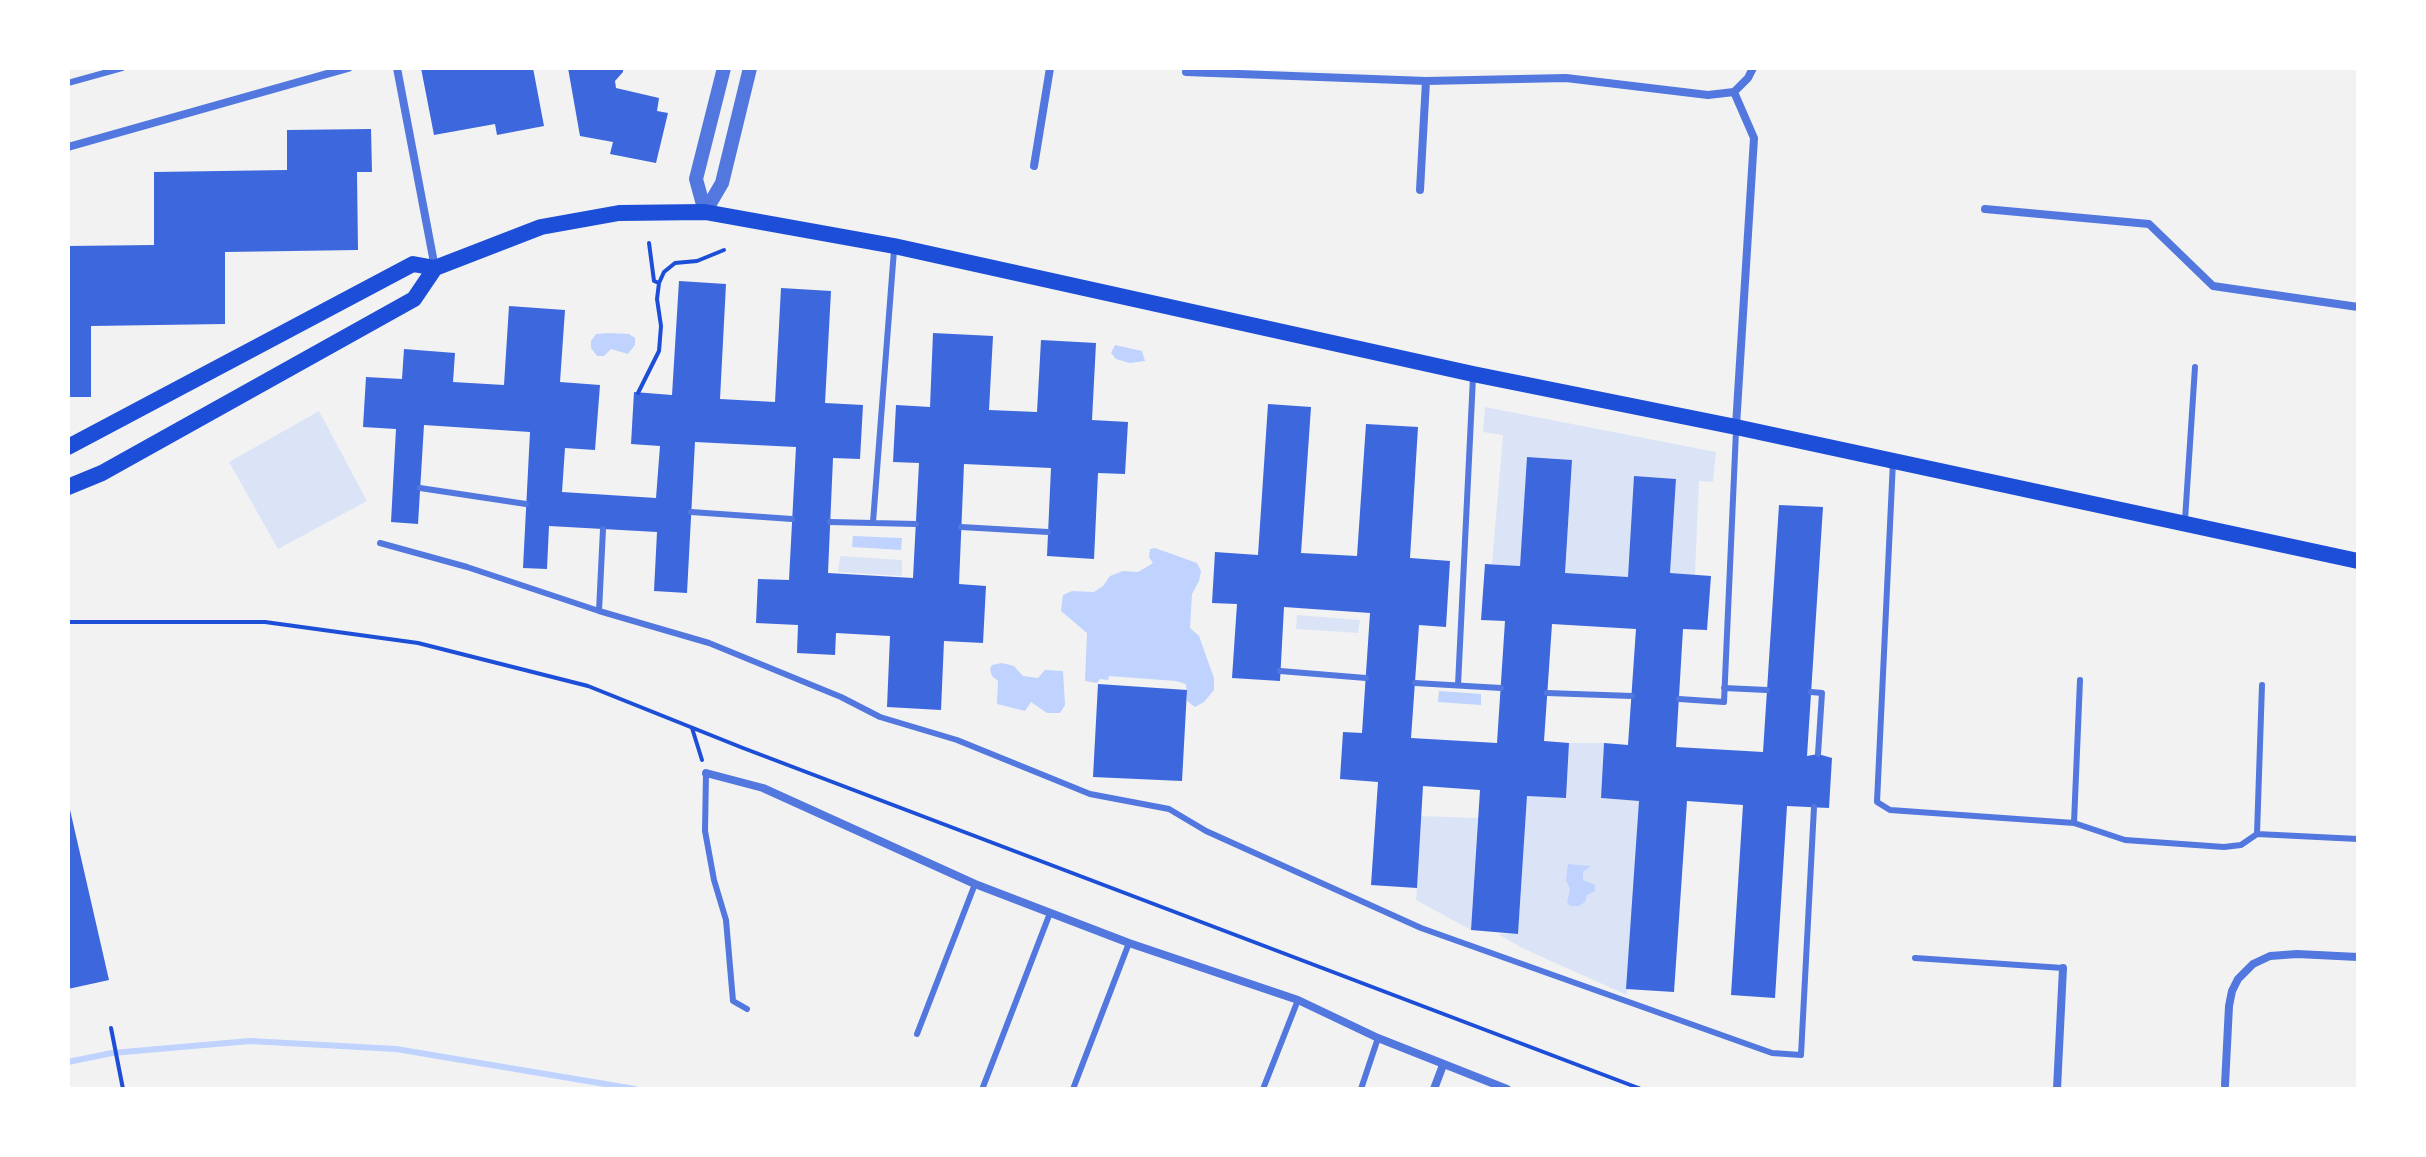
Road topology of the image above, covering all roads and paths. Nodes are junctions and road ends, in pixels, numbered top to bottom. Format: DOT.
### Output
graph roads {
  1 [pos="122,68"];
  2 [pos="348,68"];
  3 [pos="397,68"];
  4 [pos="724,68"];
  5 [pos="750,68"];
  6 [pos="1050,68"];
  7 [pos="1753,68"];
  8 [pos="1186,72"];
  9 [pos="1426,81"];
  10 [pos="68,83"];
  11 [pos="1734,92"];
  12 [pos="68,147"];
  13 [pos="1034,166"];
  14 [pos="1420,190"];
  15 [pos="1985,209"];
  16 [pos="705,212"];
  17 [pos="649,243"];
  18 [pos="894,246"];
  19 [pos="724,250"];
  20 [pos="435,268"];
  21 [pos="659,283"];
  22 [pos="2358,307"];
  23 [pos="2195,367"];
  24 [pos="1473,374"];
  25 [pos="638,393"];
  26 [pos="1736,427"];
  27 [pos="68,447"];
  28 [pos="1893,461"];
  29 [pos="68,487"];
  30 [pos="420,488"];
  31 [pos="526,504"];
  32 [pos="691,512"];
  33 [pos="792,519"];
  34 [pos="830,522"];
  35 [pos="873,522"];
  36 [pos="916,524"];
  37 [pos="2184,524"];
  38 [pos="961,527"];
  39 [pos="603,529"];
  40 [pos="1048,532"];
  41 [pos="380,543"];
  42 [pos="2358,561"];
  43 [pos="599,611"];
  44 [pos="68,622"];
  45 [pos="1280,671"];
  46 [pos="1366,678"];
  47 [pos="2080,680"];
  48 [pos="1415,683"];
  49 [pos="1458,685"];
  50 [pos="2262,685"];
  51 [pos="1501,688"];
  52 [pos="1724,688"];
  53 [pos="1767,690"];
  54 [pos="1811,692"];
  55 [pos="1547,693"];
  56 [pos="1632,696"];
  57 [pos="1679,699"];
  58 [pos="692,728"];
  59 [pos="1818,754"];
  60 [pos="706,773"];
  61 [pos="1814,807"];
  62 [pos="2074,823"];
  63 [pos="2257,834"];
  64 [pos="2358,839"];
  65 [pos="975,884"];
  66 [pos="1050,913"];
  67 [pos="1129,943"];
  68 [pos="2358,957"];
  69 [pos="1915,958"];
  70 [pos="2063,968"];
  71 [pos="1298,1000"];
  72 [pos="747,1009"];
  73 [pos="111,1028"];
  74 [pos="917,1034"];
  75 [pos="1378,1038"];
  76 [pos="1443,1065"];
  77 [pos="2225,1085"];
  78 [pos="122,1086"];
  79 [pos="983,1087"];
  80 [pos="1073,1089"];
  81 [pos="1263,1089"];
  82 [pos="1361,1089"];
  83 [pos="1434,1089"];
  84 [pos="1507,1089"];
  85 [pos="1641,1089"];
  86 [pos="2057,1089"];
  1 -- 10 [label="lane"];
  2 -- 12 [label="street"];
  3 -- 20 [label="street"];
  4 -- 16 [label="street"];
  5 -- 16 [label="street"];
  6 -- 13 [label="street"];
  7 -- 11 [label="street"];
  8 -- 9 [label="street"];
  9 -- 11 [label="street"];
  9 -- 14 [label="street"];
  11 -- 26 [label="street"];
  15 -- 22 [label="street"];
  16 -- 18 [label="main road"];
  16 -- 20 [label="main road"];
  17 -- 21 [label="path"];
  18 -- 24 [label="main road"];
  18 -- 35 [label="lane"];
  19 -- 21 [label="path"];
  20 -- 27 [label="main road"];
  20 -- 29 [label="main road"];
  21 -- 25 [label="path"];
  23 -- 37 [label="lane"];
  24 -- 26 [label="main road"];
  24 -- 49 [label="lane"];
  26 -- 28 [label="main road"];
  26 -- 52 [label="lane"];
  28 -- 37 [label="main road"];
  28 -- 62 [label="lane"];
  30 -- 31 [label="lane"];
  32 -- 33 [label="lane"];
  34 -- 35 [label="lane"];
  35 -- 36 [label="lane"];
  37 -- 42 [label="main road"];
  38 -- 40 [label="lane"];
  39 -- 43 [label="lane"];
  41 -- 43 [label="lane"];
  43 -- 61 [label="lane"];
  44 -- 58 [label="path"];
  45 -- 46 [label="lane"];
  47 -- 62 [label="lane"];
  48 -- 49 [label="lane"];
  49 -- 51 [label="lane"];
  50 -- 63 [label="lane"];
  52 -- 53 [label="lane"];
  52 -- 57 [label="lane"];
  54 -- 59 [label="lane"];
  55 -- 56 [label="lane"];
  58 -- 60 [label="path"];
  58 -- 85 [label="path"];
  60 -- 65 [label="street"];
  60 -- 72 [label="lane"];
  62 -- 63 [label="lane"];
  63 -- 64 [label="lane"];
  65 -- 66 [label="street"];
  65 -- 74 [label="lane"];
  66 -- 67 [label="street"];
  66 -- 79 [label="lane"];
  67 -- 71 [label="street"];
  67 -- 80 [label="lane"];
  68 -- 77 [label="street"];
  69 -- 70 [label="lane"];
  70 -- 86 [label="street"];
  71 -- 75 [label="street"];
  71 -- 81 [label="lane"];
  73 -- 78 [label="path"];
  75 -- 76 [label="street"];
  75 -- 82 [label="lane"];
  76 -- 83 [label="street"];
  76 -- 84 [label="street"];
}
